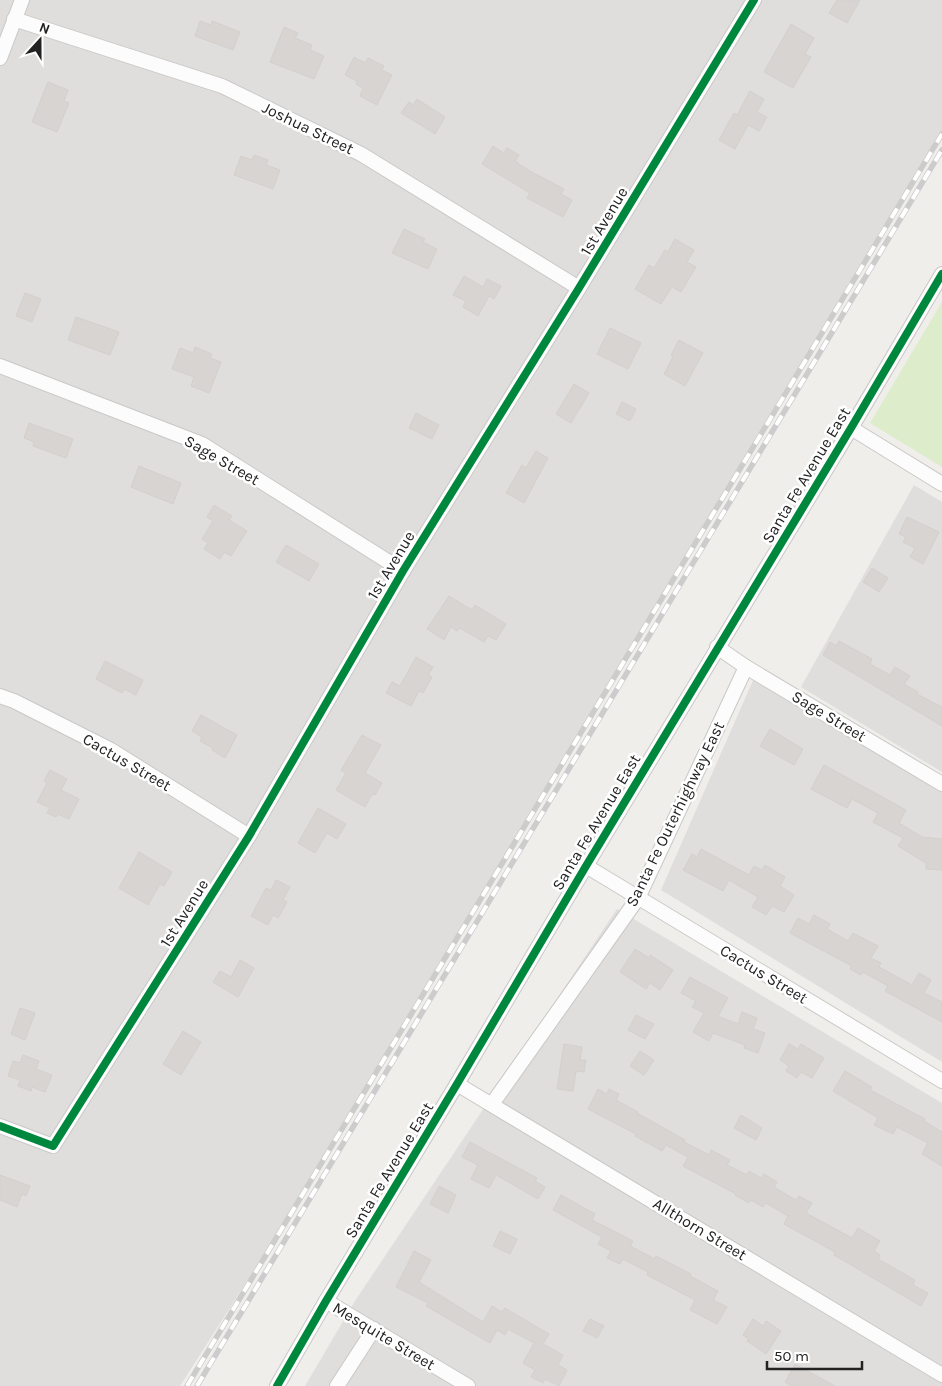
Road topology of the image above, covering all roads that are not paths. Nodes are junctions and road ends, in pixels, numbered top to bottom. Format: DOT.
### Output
graph roads {
  1 [pos="22,0"];
  2 [pos="754,0"];
  3 [pos="14,19"];
  4 [pos="0,58"];
  5 [pos="942,274"];
  6 [pos="579,288"];
  7 [pos="0,366"];
  8 [pos="851,428"];
  9 [pos="942,484"];
  10 [pos="403,571"];
  11 [pos="717,647"];
  12 [pos="746,667"];
  13 [pos="0,696"];
  14 [pos="942,784"];
  15 [pos="249,836"];
  16 [pos="586,866"];
  17 [pos="638,898"];
  18 [pos="942,1081"];
  19 [pos="457,1084"];
  20 [pos="492,1104"];
  21 [pos="0,1126"];
  22 [pos="326,1301"];
  23 [pos="374,1329"];
  24 [pos="942,1375"];
  25 [pos="277,1386"];
  26 [pos="337,1386"];
  27 [pos="468,1386"];
  1 -- 3 [label="street"];
  2 -- 6 [label="street, 1st Avenue"];
  3 -- 4 [label="street"];
  3 -- 6 [label="street, Joshua Street"];
  5 -- 8 [label="street, Santa Fe Avenue East"];
  6 -- 10 [label="street, 1st Avenue"];
  7 -- 10 [label="street, Sage Street"];
  8 -- 9 [label="street"];
  8 -- 11 [label="street, Santa Fe Avenue East"];
  10 -- 15 [label="street, 1st Avenue"];
  11 -- 12 [label="street, Sage Street"];
  11 -- 16 [label="street, Santa Fe Avenue East"];
  12 -- 14 [label="street, Sage Street"];
  12 -- 17 [label="street, Santa Fe Outerhighway East"];
  13 -- 15 [label="street, Cactus Street"];
  15 -- 21 [label="street, 1st Avenue"];
  16 -- 17 [label="street, Cactus Street"];
  16 -- 19 [label="street, Santa Fe Avenue East"];
  17 -- 18 [label="street, Cactus Street"];
  17 -- 20 [label="street, Santa Fe Outerhighway East"];
  19 -- 20 [label="street, Allthorn Street"];
  19 -- 22 [label="street, Santa Fe Avenue East"];
  20 -- 24 [label="street, Allthorn Street"];
  22 -- 23 [label="street, Mesquite Street"];
  22 -- 25 [label="street, Santa Fe Avenue East"];
  23 -- 26 [label="street"];
  23 -- 27 [label="street, Mesquite Street"];
}
